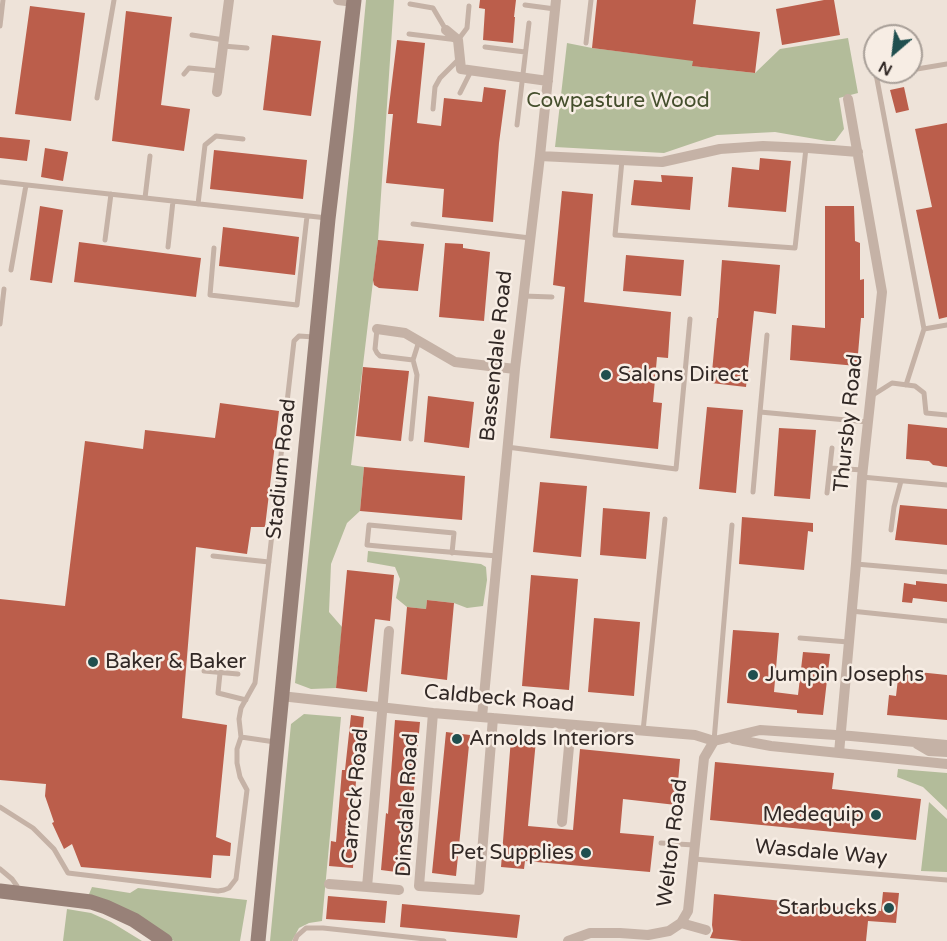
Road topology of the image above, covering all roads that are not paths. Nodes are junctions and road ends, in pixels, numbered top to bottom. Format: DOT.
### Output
graph roads {
  1 [pos="3,0"];
  2 [pos="114,0"];
  3 [pos="229,0"];
  4 [pos="338,0"];
  5 [pos="591,0"];
  6 [pos="354,1"];
  7 [pos="410,4"];
  8 [pos="556,4"];
  9 [pos="525,5"];
  10 [pos="469,6"];
  11 [pos="529,23"];
  12 [pos="0,26"];
  13 [pos="446,30"];
  14 [pos="409,34"];
  15 [pos="192,35"];
  16 [pos="458,40"];
  17 [pos="223,43"];
  18 [pos="586,43"];
  19 [pos="485,47"];
  20 [pos="247,48"];
  21 [pos="525,52"];
  22 [pos="460,58"];
  23 [pos="947,64"];
  24 [pos="923,68"];
  25 [pos="220,71"];
  26 [pos="471,71"];
  27 [pos="184,74"];
  28 [pos="522,77"];
  29 [pos="548,81"];
  30 [pos="878,84"];
  31 [pos="217,92"];
  32 [pos="460,93"];
  33 [pos="96,98"];
  34 [pos="848,99"];
  35 [pos="433,109"];
  36 [pos="517,125"];
  37 [pos="243,139"];
  38 [pos="806,148"];
  39 [pos="858,152"];
  40 [pos="150,156"];
  41 [pos="540,156"];
  42 [pos="622,160"];
  43 [pos="0,182"];
  44 [pos="26,184"];
  45 [pos="111,194"];
  46 [pos="145,198"];
  47 [pos="172,201"];
  48 [pos="198,204"];
  49 [pos="307,216"];
  50 [pos="328,219"];
  51 [pos="413,224"];
  52 [pos="530,238"];
  53 [pos="105,240"];
  54 [pos="168,247"];
  55 [pos="214,248"];
  56 [pos="11,270"];
  57 [pos="4,289"];
  58 [pos="523,296"];
  59 [pos="552,297"];
  60 [pos="690,319"];
  61 [pos="0,324"];
  62 [pos="947,325"];
  63 [pos="377,329"];
  64 [pos="924,329"];
  65 [pos="767,335"];
  66 [pos="317,337"];
  67 [pos="419,341"];
  68 [pos="413,360"];
  69 [pos="514,369"];
  70 [pos="906,385"];
  71 [pos="871,395"];
  72 [pos="760,412"];
  73 [pos="947,415"];
  74 [pos="868,422"];
  75 [pos="411,440"];
  76 [pos="507,447"];
  77 [pos="832,448"];
  78 [pos="830,468"];
  79 [pos="863,473"];
  80 [pos="902,481"];
  81 [pos="947,485"];
  82 [pos="753,492"];
  83 [pos="827,493"];
  84 [pos="665,519"];
  85 [pos="732,525"];
  86 [pos="891,530"];
  87 [pos="452,553"];
  88 [pos="213,556"];
  89 [pos="497,556"];
  90 [pos="269,562"];
  91 [pos="856,564"];
  92 [pos="947,572"];
  93 [pos="851,611"];
  94 [pos="947,621"];
  95 [pos="389,631"];
  96 [pos="800,638"];
  97 [pos="848,642"];
  98 [pos="204,671"];
  99 [pos="220,673"];
  100 [pos="238,674"];
  101 [pos="281,696"];
  102 [pos="246,700"];
  103 [pos="383,707"];
  104 [pos="433,713"];
  105 [pos="482,717"];
  106 [pos="493,718"];
  107 [pos="571,725"];
  108 [pos="643,731"];
  109 [pos="840,735"];
  110 [pos="241,737"];
  111 [pos="727,738"];
  112 [pos="714,741"];
  113 [pos="277,742"];
  114 [pos="914,742"];
  115 [pos="947,745"];
  116 [pos="839,753"];
  117 [pos="947,753"];
  118 [pos="947,764"];
  119 [pos="0,807"];
  120 [pos="562,822"];
  121 [pos="661,843"];
  122 [pos="694,845"];
  123 [pos="692,859"];
  124 [pos="0,869"];
  125 [pos="947,880"];
  126 [pos="329,884"];
  127 [pos="367,887"];
  128 [pos="399,890"];
  129 [pos="0,891"];
  130 [pos="18,893"];
  131 [pos="681,923"];
  132 [pos="706,930"];
  133 [pos="165,941"];
  134 [pos="258,941"];
  135 [pos="295,941"];
  136 [pos="444,941"];
  137 [pos="568,941"];
  1 -- 12 [label="lane"];
  2 -- 33 [label="lane"];
  3 -- 17 [label="street"];
  4 -- 6 [label="street"];
  5 -- 18 [label="lane"];
  6 -- 50 [label="street, Stadium Road"];
  7 -- 13 [label="lane"];
  8 -- 9 [label="lane"];
  8 -- 29 [label="street, Bassendale Road"];
  10 -- 16 [label="lane"];
  11 -- 21 [label="lane"];
  13 -- 16 [label="street"];
  14 -- 16 [label="lane"];
  15 -- 17 [label="lane"];
  16 -- 22 [label="street"];
  17 -- 20 [label="lane"];
  17 -- 25 [label="street"];
  19 -- 21 [label="lane"];
  21 -- 28 [label="lane"];
  22 -- 26 [label="street"];
  22 -- 35 [label="lane"];
  23 -- 24 [label="lane"];
  25 -- 27 [label="lane"];
  25 -- 31 [label="street"];
  26 -- 28 [label="street"];
  26 -- 32 [label="lane"];
  28 -- 29 [label="street"];
  28 -- 36 [label="lane"];
  29 -- 41 [label="street, Bassendale Road"];
  30 -- 64 [label="lane"];
  34 -- 39 [label="street, Thursby Road"];
  37 -- 48 [label="lane"];
  38 -- 39 [label="street"];
  38 -- 42 [label="street"];
  38 -- 42 [label="lane"];
  39 -- 71 [label="street, Thursby Road"];
  40 -- 46 [label="lane"];
  41 -- 42 [label="street"];
  41 -- 52 [label="street, Bassendale Road"];
  43 -- 44 [label="lane"];
  44 -- 45 [label="lane"];
  44 -- 56 [label="lane"];
  45 -- 46 [label="lane"];
  45 -- 53 [label="lane"];
  46 -- 47 [label="lane"];
  47 -- 48 [label="lane"];
  47 -- 54 [label="lane"];
  48 -- 49 [label="lane"];
  49 -- 50 [label="lane"];
  49 -- 55 [label="lane"];
  50 -- 66 [label="street, Stadium Road"];
  51 -- 52 [label="lane"];
  52 -- 58 [label="street, Bassendale Road"];
  57 -- 61 [label="lane"];
  58 -- 59 [label="lane"];
  58 -- 69 [label="street, Bassendale Road"];
  60 -- 76 [label="lane"];
  62 -- 64 [label="lane"];
  63 -- 67 [label="street"];
  63 -- 68 [label="lane"];
  64 -- 70 [label="lane"];
  65 -- 72 [label="lane"];
  66 -- 90 [label="lane"];
  66 -- 101 [label="street, Stadium Road"];
  67 -- 68 [label="lane"];
  67 -- 69 [label="street"];
  68 -- 75 [label="lane"];
  69 -- 76 [label="street, Bassendale Road"];
  70 -- 71 [label="lane"];
  70 -- 73 [label="lane"];
  71 -- 74 [label="street, Thursby Road"];
  72 -- 74 [label="lane"];
  72 -- 82 [label="lane"];
  74 -- 79 [label="street, Thursby Road"];
  76 -- 89 [label="street, Bassendale Road"];
  77 -- 78 [label="lane"];
  78 -- 79 [label="lane"];
  78 -- 83 [label="lane"];
  79 -- 80 [label="lane"];
  79 -- 91 [label="street, Thursby Road"];
  80 -- 81 [label="lane"];
  80 -- 86 [label="lane"];
  84 -- 108 [label="lane"];
  85 -- 112 [label="lane"];
  87 -- 87 [label="lane"];
  87 -- 89 [label="lane"];
  88 -- 90 [label="lane"];
  89 -- 105 [label="street, Bassendale Road"];
  90 -- 102 [label="lane"];
  91 -- 92 [label="lane"];
  91 -- 93 [label="street, Thursby Road"];
  93 -- 94 [label="lane"];
  93 -- 97 [label="street, Thursby Road"];
  95 -- 103 [label="street, Carrock Road"];
  96 -- 97 [label="lane"];
  97 -- 109 [label="street, Thursby Road"];
  98 -- 99 [label="lane"];
  99 -- 100 [label="lane"];
  99 -- 102 [label="lane"];
  101 -- 103 [label="street, Caldbeck Road"];
  101 -- 113 [label="street, Stadium Road"];
  102 -- 110 [label="lane"];
  103 -- 104 [label="street, Caldbeck Road"];
  103 -- 127 [label="street, Carrock Road"];
  104 -- 105 [label="street, Caldbeck Road"];
  104 -- 106 [label="street, Dinsdale Road"];
  105 -- 106 [label="street, Caldbeck Road"];
  106 -- 107 [label="street, Caldbeck Road"];
  107 -- 108 [label="street, Caldbeck Road"];
  107 -- 120 [label="street"];
  108 -- 112 [label="street, Caldbeck Road"];
  109 -- 111 [label="street, Caldbeck Road"];
  109 -- 114 [label="street, Caldbeck Road"];
  109 -- 116 [label="street, Thursby Road"];
  110 -- 113 [label="lane"];
  110 -- 119 [label="lane"];
  111 -- 112 [label="street, Caldbeck Road"];
  111 -- 116 [label="street, Caldbeck Road"];
  112 -- 122 [label="street, Welton Road"];
  113 -- 134 [label="street, Stadium Road"];
  114 -- 115 [label="street, Caldbeck Road"];
  114 -- 117 [label="street"];
  116 -- 118 [label="street, Caldbeck Road"];
  121 -- 122 [label="lane"];
  122 -- 123 [label="street, Welton Road"];
  123 -- 125 [label="lane, Wasdale Way"];
  123 -- 131 [label="street, Welton Road"];
  124 -- 130 [label="lane"];
  126 -- 127 [label="street, Carrock Road"];
  127 -- 128 [label="street, Carrock Road"];
  129 -- 130 [label="street"];
  130 -- 133 [label="street"];
  131 -- 132 [label="street"];
  131 -- 137 [label="street, Welton Road"];
  135 -- 136 [label="lane"];
}
